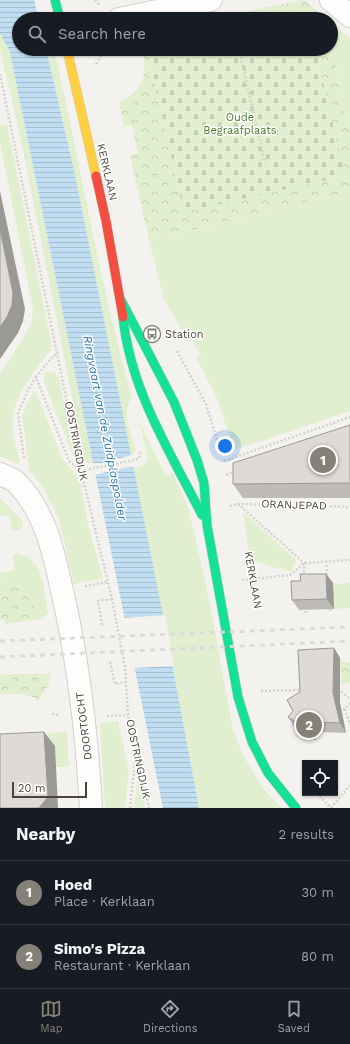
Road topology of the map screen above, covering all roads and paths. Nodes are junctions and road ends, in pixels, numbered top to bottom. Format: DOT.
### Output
graph roads {
  1 [pos="55,0"];
  2 [pos="211,0"];
  3 [pos="331,0"];
  4 [pos="58,12"];
  5 [pos="153,12"];
  6 [pos="350,16"];
  7 [pos="69,56"];
  8 [pos="241,56"];
  9 [pos="0,74"];
  10 [pos="265,163"];
  11 [pos="121,300"];
  12 [pos="58,352"];
  13 [pos="191,375"];
  14 [pos="36,377"];
  15 [pos="350,417"];
  16 [pos="134,460"];
  17 [pos="224,461"];
  18 [pos="240,470"];
  19 [pos="82,471"];
  20 [pos="225,475"];
  21 [pos="8,478"];
  22 [pos="226,482"];
  23 [pos="229,498"];
  24 [pos="238,504"];
  25 [pos="230,506"];
  26 [pos="350,507"];
  27 [pos="231,513"];
  28 [pos="207,524"];
  29 [pos="326,560"];
  30 [pos="350,560"];
  31 [pos="304,563"];
  32 [pos="240,573"];
  33 [pos="304,577"];
  34 [pos="327,578"];
  35 [pos="241,580"];
  36 [pos="108,582"];
  37 [pos="91,585"];
  38 [pos="242,587"];
  39 [pos="112,599"];
  40 [pos="305,605"];
  41 [pos="330,609"];
  42 [pos="330,613"];
  43 [pos="306,614"];
  44 [pos="102,626"];
  45 [pos="110,662"];
  46 [pos="126,682"];
  47 [pos="260,684"];
  48 [pos="336,688"];
  49 [pos="305,689"];
  50 [pos="261,691"];
  51 [pos="263,698"];
  52 [pos="350,699"];
  53 [pos="350,703"];
  54 [pos="345,709"];
  55 [pos="333,711"];
  56 [pos="128,715"];
  57 [pos="118,716"];
  58 [pos="350,725"];
  59 [pos="136,750"];
  60 [pos="350,785"];
  61 [pos="319,796"];
  62 [pos="92,808"];
  63 [pos="130,808"];
  64 [pos="149,808"];
  65 [pos="296,808"];
  66 [pos="331,808"];
  1 -- 4 [label="street"];
  2 -- 5 [label="street"];
  3 -- 6 [label="street"];
  7 -- 11 [label="street, KERKLAAN"];
  8 -- 10 [label="path"];
  9 -- 12 [label="path, OOSTRINGDIJK"];
  11 -- 28 [label="street, KERKLAAN"];
  11 -- 28 [label="street, KERKLAAN"];
  12 -- 14 [label="path"];
  12 -- 19 [label="path, OOSTRINGDIJK"];
  13 -- 17 [label="path"];
  14 -- 19 [label="path"];
  14 -- 21 [label="path"];
  15 -- 17 [label="path"];
  16 -- 19 [label="path"];
  17 -- 20 [label="path"];
  18 -- 20 [label="path"];
  19 -- 36 [label="path, OOSTRINGDIJK"];
  20 -- 22 [label="path"];
  21 -- 62 [label="street, DOORTOCHT"];
  23 -- 25 [label="path"];
  24 -- 25 [label="path, ORANJEPAD"];
  24 -- 26 [label="path, ORANJEPAD"];
  24 -- 31 [label="path, ORANJEPAD"];
  25 -- 27 [label="path"];
  28 -- 65 [label="street, KERKLAAN"];
  29 -- 30 [label="path"];
  29 -- 31 [label="path"];
  29 -- 34 [label="path"];
  31 -- 33 [label="path"];
  31 -- 35 [label="path"];
  32 -- 35 [label="path, KERKLAAN"];
  35 -- 38 [label="path, KERKLAAN"];
  36 -- 37 [label="path"];
  36 -- 39 [label="path, OOSTRINGDIJK"];
  39 -- 44 [label="path"];
  39 -- 46 [label="path, OOSTRINGDIJK"];
  40 -- 43 [label="path"];
  41 -- 42 [label="path"];
  45 -- 46 [label="path"];
  46 -- 56 [label="path, OOSTRINGDIJK"];
  47 -- 50 [label="path"];
  48 -- 52 [label="path"];
  49 -- 50 [label="path"];
  50 -- 51 [label="path"];
  53 -- 54 [label="path"];
  54 -- 55 [label="path"];
  54 -- 58 [label="path"];
  56 -- 57 [label="path"];
  56 -- 59 [label="path, OOSTRINGDIJK"];
  59 -- 63 [label="path"];
  59 -- 64 [label="path, OOSTRINGDIJK"];
  60 -- 66 [label="path"];
  61 -- 66 [label="path"];
}
